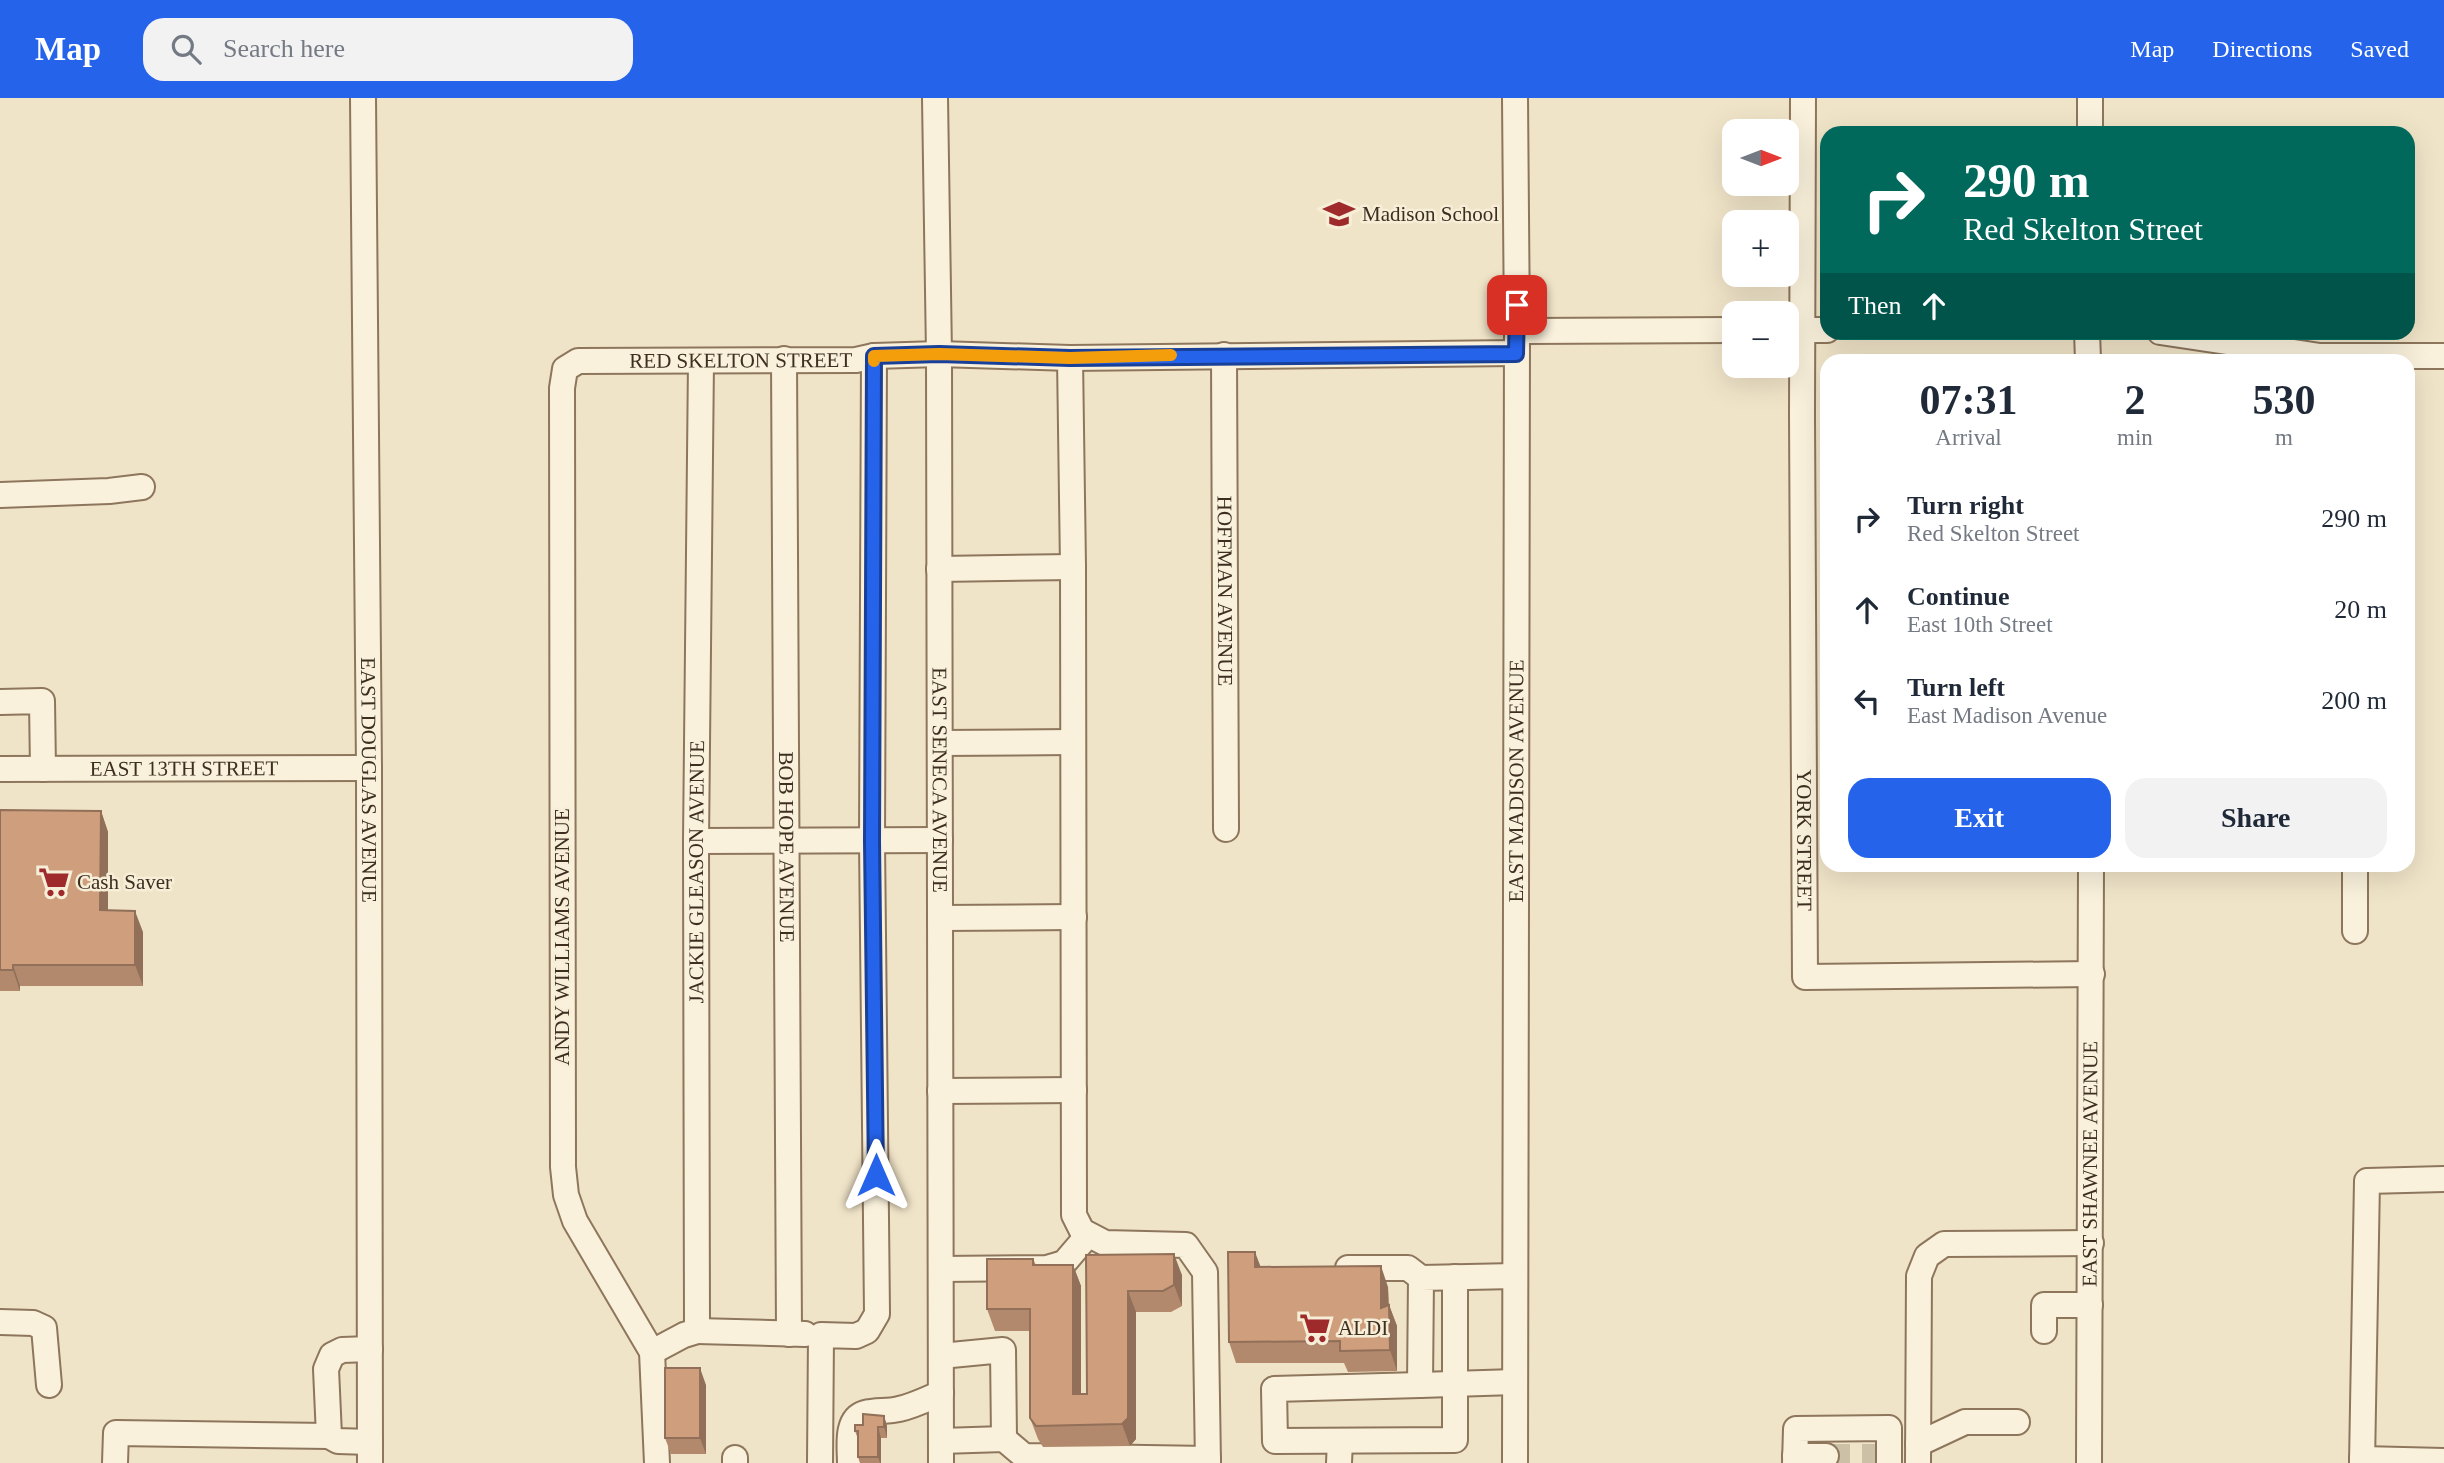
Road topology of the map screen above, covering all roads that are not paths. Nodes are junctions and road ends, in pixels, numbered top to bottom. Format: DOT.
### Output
graph roads {
  1 [pos="363,98"];
  2 [pos="935,98"];
  3 [pos="1515,98"];
  4 [pos="1803,98"];
  5 [pos="2090,98"];
  6 [pos="2090,126"];
  7 [pos="1806,330"];
  8 [pos="1722,331"];
  9 [pos="2213,340"];
  10 [pos="1517,342"];
  11 [pos="939,354"];
  12 [pos="2307,354"];
  13 [pos="1224,355"];
  14 [pos="874,356"];
  15 [pos="2444,356"];
  16 [pos="2415,357"];
  17 [pos="1070,358"];
  18 [pos="784,359"];
  19 [pos="701,361"];
  20 [pos="562,388"];
  21 [pos="142,487"];
  22 [pos="0,495"];
  23 [pos="1073,567"];
  24 [pos="939,569"];
  25 [pos="0,702"];
  26 [pos="1072,742"];
  27 [pos="940,743"];
  28 [pos="369,768"];
  29 [pos="0,769"];
  30 [pos="43,769"];
  31 [pos="1226,829"];
  32 [pos="696,841"];
  33 [pos="788,841"];
  34 [pos="872,841"];
  35 [pos="940,841"];
  36 [pos="2091,872"];
  37 [pos="2355,872"];
  38 [pos="1074,917"];
  39 [pos="940,918"];
  40 [pos="2356,931"];
  41 [pos="2092,974"];
  42 [pos="1074,1090"];
  43 [pos="940,1091"];
  44 [pos="2444,1179"];
  45 [pos="1088,1235"];
  46 [pos="2091,1243"];
  47 [pos="1327,1268"];
  48 [pos="941,1269"];
  49 [pos="1515,1276"];
  50 [pos="1455,1277"];
  51 [pos="1421,1278"];
  52 [pos="2090,1305"];
  53 [pos="0,1322"];
  54 [pos="2044,1331"];
  55 [pos="697,1332"];
  56 [pos="789,1334"];
  57 [pos="821,1335"];
  58 [pos="370,1349"];
  59 [pos="652,1352"];
  60 [pos="941,1356"];
  61 [pos="1515,1382"];
  62 [pos="1455,1384"];
  63 [pos="49,1385"];
  64 [pos="1420,1385"];
  65 [pos="941,1393"];
  66 [pos="2017,1422"];
  67 [pos="329,1436"];
  68 [pos="1004,1439"];
  69 [pos="936,1450"];
  70 [pos="1339,1452"];
  71 [pos="370,1453"];
  72 [pos="1918,1454"];
  73 [pos="1826,1456"];
  74 [pos="1885,1458"];
  75 [pos="1795,1460"];
  76 [pos="1208,1461"];
  77 [pos="2362,1461"];
  78 [pos="2444,1461"];
  79 [pos="116,1463"];
  80 [pos="657,1463"];
  81 [pos="820,1463"];
  82 [pos="850,1463"];
  83 [pos="1515,1463"];
  84 [pos="2089,1463"];
  1 -- 28 [label="street, EAST DOUGLAS AVENUE"];
  2 -- 11 [label="street, EAST SENECA AVENUE"];
  3 -- 10 [label="street, EAST MADISON AVENUE"];
  4 -- 7 [label="street"];
  5 -- 6 [label="street"];
  7 -- 41 [label="street, YORK STREET"];
  8 -- 10 [label="street, RED SKELTON STREET"];
  9 -- 12 [label="street"];
  10 -- 13 [label="street, RED SKELTON STREET"];
  10 -- 49 [label="street, EAST MADISON AVENUE"];
  11 -- 14 [label="street, RED SKELTON STREET"];
  11 -- 17 [label="street, RED SKELTON STREET"];
  11 -- 24 [label="street, EAST SENECA AVENUE"];
  13 -- 17 [label="street, RED SKELTON STREET"];
  13 -- 31 [label="street, HOFFMAN AVENUE"];
  14 -- 18 [label="street, RED SKELTON STREET"];
  14 -- 34 [label="street"];
  15 -- 16 [label="street"];
  17 -- 23 [label="street"];
  18 -- 19 [label="street, RED SKELTON STREET"];
  18 -- 33 [label="street, BOB HOPE AVENUE"];
  19 -- 20 [label="street, RED SKELTON STREET"];
  19 -- 32 [label="street, JACKIE GLEASON AVENUE"];
  20 -- 59 [label="street, ANDY WILLIAMS AVENUE"];
  21 -- 22 [label="street"];
  23 -- 24 [label="street"];
  23 -- 26 [label="street"];
  24 -- 27 [label="street, EAST SENECA AVENUE"];
  25 -- 30 [label="street"];
  26 -- 27 [label="street"];
  26 -- 38 [label="street"];
  27 -- 35 [label="street, EAST SENECA AVENUE"];
  28 -- 30 [label="street, EAST 13TH STREET"];
  28 -- 58 [label="street, EAST DOUGLAS AVENUE"];
  29 -- 30 [label="street, EAST 13TH STREET"];
  32 -- 33 [label="street"];
  32 -- 55 [label="street, JACKIE GLEASON AVENUE"];
  33 -- 34 [label="street"];
  33 -- 56 [label="street, BOB HOPE AVENUE"];
  34 -- 35 [label="street"];
  34 -- 57 [label="street"];
  35 -- 39 [label="street, EAST SENECA AVENUE"];
  36 -- 41 [label="street, EAST SHAWNEE AVENUE"];
  37 -- 40 [label="street"];
  38 -- 39 [label="street"];
  38 -- 42 [label="street"];
  39 -- 43 [label="street, EAST SENECA AVENUE"];
  41 -- 46 [label="street, EAST SHAWNEE AVENUE"];
  42 -- 43 [label="street"];
  42 -- 45 [label="street"];
  43 -- 48 [label="street, EAST SENECA AVENUE"];
  44 -- 77 [label="street"];
  45 -- 48 [label="street"];
  45 -- 76 [label="street"];
  46 -- 52 [label="street, EAST SHAWNEE AVENUE"];
  46 -- 72 [label="street"];
  47 -- 51 [label="street"];
  48 -- 60 [label="street, EAST SENECA AVENUE"];
  49 -- 50 [label="street"];
  49 -- 61 [label="street, EAST MADISON AVENUE"];
  50 -- 51 [label="street"];
  50 -- 62 [label="street"];
  51 -- 64 [label="street"];
  52 -- 54 [label="street"];
  52 -- 84 [label="street, EAST SHAWNEE AVENUE"];
  53 -- 63 [label="street"];
  55 -- 56 [label="street"];
  55 -- 59 [label="street"];
  56 -- 57 [label="street"];
  57 -- 81 [label="street"];
  58 -- 67 [label="street"];
  58 -- 71 [label="street, EAST DOUGLAS AVENUE"];
  59 -- 80 [label="street, ANDY WILLIAMS AVENUE"];
  60 -- 65 [label="street, EAST SENECA AVENUE"];
  60 -- 68 [label="street"];
  61 -- 62 [label="street"];
  61 -- 83 [label="street, EAST MADISON AVENUE"];
  62 -- 64 [label="street"];
  62 -- 70 [label="street"];
  64 -- 70 [label="street"];
  65 -- 69 [label="street, EAST SENECA AVENUE"];
  65 -- 82 [label="street"];
  66 -- 72 [label="street"];
  67 -- 71 [label="street"];
  67 -- 79 [label="street"];
  68 -- 69 [label="street"];
  68 -- 76 [label="street"];
  72 -- 74 [label="street"];
  73 -- 75 [label="street"];
  74 -- 75 [label="street"];
  77 -- 78 [label="street"];
}
